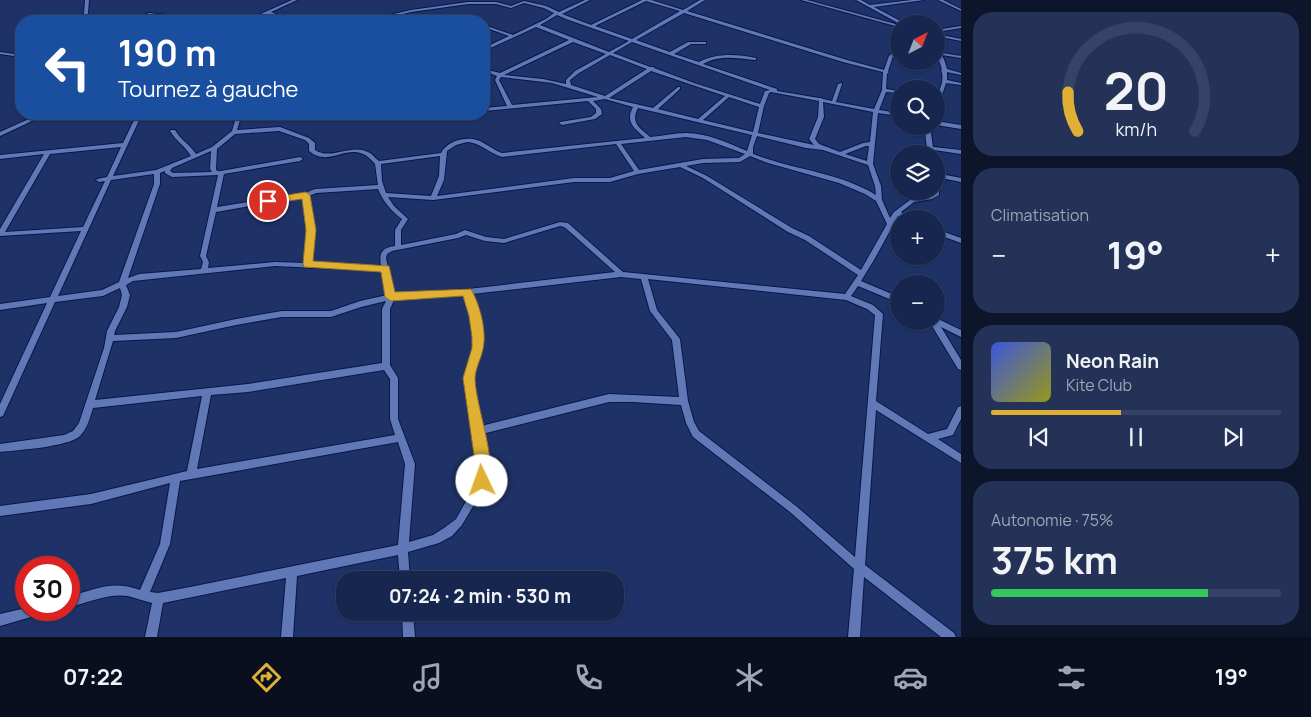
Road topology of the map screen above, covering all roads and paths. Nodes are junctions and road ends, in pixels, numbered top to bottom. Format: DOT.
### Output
graph roads {
  1 [pos="87,0"];
  2 [pos="295,0"];
  3 [pos="588,0"];
  4 [pos="646,0"];
  5 [pos="701,0"];
  6 [pos="803,0"];
  7 [pos="858,0"];
  8 [pos="922,0"];
  9 [pos="940,0"];
  10 [pos="961,2"];
  11 [pos="947,3"];
  12 [pos="870,6"];
  13 [pos="961,10"];
  14 [pos="268,12"];
  15 [pos="684,12"];
  16 [pos="557,14"];
  17 [pos="85,15"];
  18 [pos="261,15"];
  19 [pos="276,15"];
  20 [pos="392,15"];
  21 [pos="890,17"];
  22 [pos="890,24"];
  23 [pos="536,25"];
  24 [pos="592,26"];
  25 [pos="961,27"];
  26 [pos="490,28"];
  27 [pos="945,30"];
  28 [pos="512,36"];
  29 [pos="945,36"];
  30 [pos="573,40"];
  31 [pos="634,40"];
  32 [pos="961,40"];
  33 [pos="704,43"];
  34 [pos="490,47"];
  35 [pos="0,53"];
  36 [pos="612,53"];
  37 [pos="670,54"];
  38 [pos="945,54"];
  39 [pos="15,55"];
  40 [pos="715,56"];
  41 [pos="961,57"];
  42 [pos="754,59"];
  43 [pos="890,59"];
  44 [pos="699,64"];
  45 [pos="709,67"];
  46 [pos="652,68"];
  47 [pos="943,70"];
  48 [pos="490,72"];
  49 [pos="886,72"];
  50 [pos="961,74"];
  51 [pos="500,76"];
  52 [pos="945,80"];
  53 [pos="945,81"];
  54 [pos="840,84"];
  55 [pos="961,84"];
  56 [pos="569,85"];
  57 [pos="678,88"];
  58 [pos="884,90"];
  59 [pos="777,91"];
  60 [pos="890,91"];
  61 [pos="584,92"];
  62 [pos="728,96"];
  63 [pos="605,98"];
  64 [pos="821,99"];
  65 [pos="587,100"];
  66 [pos="834,101"];
  67 [pos="636,106"];
  68 [pos="760,106"];
  69 [pos="510,107"];
  70 [pos="490,109"];
  71 [pos="654,110"];
  72 [pos="876,110"];
  73 [pos="890,113"];
  74 [pos="31,120"];
  75 [pos="136,120"];
  76 [pos="237,120"];
  77 [pos="698,121"];
  78 [pos="562,123"];
  79 [pos="945,124"];
  80 [pos="961,127"];
  81 [pos="173,131"];
  82 [pos="234,132"];
  83 [pos="1,134"];
  84 [pos="755,134"];
  85 [pos="648,138"];
  86 [pos="617,142"];
  87 [pos="874,144"];
  88 [pos="123,145"];
  89 [pos="214,148"];
  90 [pos="824,148"];
  91 [pos="945,151"];
  92 [pos="961,152"];
  93 [pos="48,153"];
  94 [pos="842,153"];
  95 [pos="443,154"];
  96 [pos="750,154"];
  97 [pos="194,156"];
  98 [pos="1,158"];
  99 [pos="300,159"];
  100 [pos="378,163"];
  101 [pos="870,164"];
  102 [pos="680,165"];
  103 [pos="169,168"];
  104 [pos="157,172"];
  105 [pos="637,172"];
  106 [pos="220,173"];
  107 [pos="945,174"];
  108 [pos="107,179"];
  109 [pos="98,180"];
  110 [pos="961,180"];
  111 [pos="379,187"];
  112 [pos="306,195"];
  113 [pos="383,195"];
  114 [pos="433,198"];
  115 [pos="879,200"];
  116 [pos="913,200"];
  117 [pos="212,210"];
  118 [pos="900,210"];
  119 [pos="890,224"];
  120 [pos="86,229"];
  121 [pos="0,234"];
  122 [pos="945,235"];
  123 [pos="961,242"];
  124 [pos="398,248"];
  125 [pos="308,264"];
  126 [pos="385,268"];
  127 [pos="203,272"];
  128 [pos="621,274"];
  129 [pos="862,274"];
  130 [pos="644,277"];
  131 [pos="856,282"];
  132 [pos="122,284"];
  133 [pos="468,292"];
  134 [pos="890,296"];
  135 [pos="391,297"];
  136 [pos="846,297"];
  137 [pos="54,300"];
  138 [pos="0,307"];
  139 [pos="945,326"];
  140 [pos="940,330"];
  141 [pos="961,334"];
  142 [pos="110,338"];
  143 [pos="386,366"];
  144 [pos="961,367"];
  145 [pos="207,393"];
  146 [pos="684,401"];
  147 [pos="872,403"];
  148 [pos="91,404"];
  149 [pos="961,410"];
  150 [pos="0,413"];
  151 [pos="477,431"];
  152 [pos="400,438"];
  153 [pos="927,438"];
  154 [pos="0,448"];
  155 [pos="961,459"];
  156 [pos="190,475"];
  157 [pos="176,477"];
  158 [pos="0,511"];
  159 [pos="403,549"];
  160 [pos="858,566"];
  161 [pos="292,571"];
  162 [pos="404,571"];
  163 [pos="142,596"];
  164 [pos="158,598"];
  165 [pos="80,599"];
  166 [pos="15,616"];
  167 [pos="0,620"];
  168 [pos="408,621"];
  169 [pos="151,637"];
  170 [pos="287,637"];
  171 [pos="409,637"];
  172 [pos="854,637"];
  173 [pos="950,637"];
  1 -- 17 [label="street"];
  2 -- 14 [label="street"];
  3 -- 16 [label="street"];
  4 -- 15 [label="street"];
  4 -- 24 [label="street"];
  5 -- 15 [label="street"];
  6 -- 22 [label="street"];
  7 -- 12 [label="street"];
  8 -- 12 [label="street"];
  9 -- 11 [label="street"];
  10 -- 11 [label="street"];
  11 -- 13 [label="street"];
  12 -- 21 [label="street"];
  14 -- 18 [label="street"];
  14 -- 19 [label="street"];
  15 -- 31 [label="street"];
  15 -- 49 [label="street"];
  16 -- 20 [label="street"];
  16 -- 23 [label="street"];
  16 -- 24 [label="street"];
  23 -- 28 [label="street"];
  23 -- 30 [label="street"];
  24 -- 31 [label="street"];
  25 -- 27 [label="street"];
  26 -- 28 [label="street"];
  28 -- 34 [label="street"];
  29 -- 32 [label="street"];
  30 -- 36 [label="street"];
  30 -- 51 [label="street"];
  31 -- 36 [label="street"];
  31 -- 37 [label="street"];
  33 -- 37 [label="street"];
  35 -- 39 [label="street"];
  36 -- 46 [label="street"];
  36 -- 56 [label="street"];
  37 -- 44 [label="street"];
  38 -- 41 [label="street"];
  40 -- 42 [label="street"];
  40 -- 44 [label="street"];
  40 -- 45 [label="street"];
  43 -- 49 [label="street"];
  44 -- 45 [label="street"];
  45 -- 59 [label="street"];
  46 -- 62 [label="street"];
  46 -- 63 [label="street"];
  47 -- 50 [label="street"];
  47 -- 52 [label="street"];
  48 -- 51 [label="street"];
  49 -- 58 [label="street"];
  51 -- 56 [label="street"];
  51 -- 69 [label="street"];
  53 -- 55 [label="street"];
  54 -- 66 [label="street"];
  56 -- 61 [label="street"];
  57 -- 71 [label="street"];
  58 -- 60 [label="street"];
  58 -- 72 [label="street"];
  59 -- 64 [label="street"];
  59 -- 68 [label="street"];
  61 -- 63 [label="street"];
  61 -- 65 [label="street"];
  62 -- 68 [label="street"];
  62 -- 77 [label="street"];
  63 -- 65 [label="street"];
  63 -- 67 [label="street"];
  64 -- 66 [label="street"];
  64 -- 90 [label="street"];
  65 -- 69 [label="street"];
  65 -- 78 [label="street"];
  66 -- 72 [label="street"];
  67 -- 71 [label="street"];
  67 -- 85 [label="street"];
  68 -- 84 [label="street"];
  69 -- 70 [label="street"];
  71 -- 77 [label="street"];
  72 -- 73 [label="street"];
  72 -- 87 [label="street"];
  74 -- 83 [label="street"];
  75 -- 88 [label="street"];
  76 -- 82 [label="street"];
  77 -- 84 [label="street"];
  79 -- 80 [label="street"];
  81 -- 97 [label="street"];
  82 -- 89 [label="street"];
  82 -- 100 [label="street"];
  84 -- 90 [label="street"];
  84 -- 96 [label="street"];
  85 -- 86 [label="street"];
  85 -- 96 [label="street"];
  86 -- 95 [label="street"];
  86 -- 105 [label="street"];
  87 -- 94 [label="street"];
  87 -- 101 [label="street"];
  88 -- 93 [label="street"];
  88 -- 108 [label="street"];
  89 -- 97 [label="street"];
  89 -- 106 [label="street"];
  90 -- 94 [label="street"];
  91 -- 92 [label="street"];
  93 -- 98 [label="street"];
  93 -- 121 [label="street"];
  94 -- 101 [label="street"];
  95 -- 100 [label="street"];
  95 -- 114 [label="street"];
  96 -- 102 [label="street"];
  96 -- 115 [label="street"];
  97 -- 103 [label="street"];
  99 -- 106 [label="street"];
  100 -- 111 [label="street"];
  101 -- 115 [label="street"];
  102 -- 105 [label="street"];
  102 -- 129 [label="street"];
  103 -- 104 [label="street"];
  103 -- 106 [label="street"];
  104 -- 108 [label="street"];
  104 -- 132 [label="street"];
  105 -- 114 [label="street"];
  106 -- 117 [label="street"];
  107 -- 110 [label="street"];
  108 -- 109 [label="street"];
  108 -- 120 [label="street"];
  111 -- 112 [label="street"];
  111 -- 113 [label="street"];
  112 -- 117 [label="street"];
  112 -- 125 [label="street"];
  113 -- 114 [label="street"];
  113 -- 124 [label="street"];
  115 -- 119 [label="street"];
  116 -- 118 [label="street"];
  117 -- 127 [label="street"];
  119 -- 129 [label="street"];
  120 -- 121 [label="street"];
  120 -- 137 [label="street"];
  122 -- 123 [label="street"];
  124 -- 126 [label="street"];
  124 -- 128 [label="street"];
  125 -- 126 [label="street"];
  125 -- 127 [label="street"];
  126 -- 135 [label="street"];
  127 -- 132 [label="street"];
  128 -- 130 [label="street"];
  128 -- 133 [label="street"];
  129 -- 131 [label="street"];
  130 -- 136 [label="street"];
  130 -- 146 [label="street"];
  131 -- 134 [label="street"];
  131 -- 136 [label="street"];
  132 -- 137 [label="street"];
  132 -- 142 [label="street"];
  133 -- 135 [label="street"];
  133 -- 151 [label="street"];
  135 -- 142 [label="street"];
  135 -- 143 [label="street"];
  136 -- 147 [label="street"];
  137 -- 138 [label="street"];
  137 -- 150 [label="street"];
  139 -- 141 [label="street"];
  140 -- 144 [label="street"];
  142 -- 148 [label="street"];
  143 -- 145 [label="street"];
  143 -- 152 [label="street"];
  145 -- 148 [label="street"];
  145 -- 156 [label="street"];
  146 -- 151 [label="street"];
  146 -- 160 [label="street"];
  147 -- 153 [label="street"];
  147 -- 160 [label="street"];
  148 -- 154 [label="street"];
  149 -- 153 [label="street"];
  151 -- 159 [label="street"];
  152 -- 156 [label="street"];
  152 -- 159 [label="street"];
  153 -- 155 [label="street"];
  156 -- 157 [label="street"];
  157 -- 158 [label="street"];
  157 -- 163 [label="street"];
  159 -- 161 [label="street"];
  159 -- 162 [label="street"];
  160 -- 172 [label="street"];
  160 -- 173 [label="street"];
  161 -- 164 [label="street"];
  161 -- 170 [label="street"];
  163 -- 164 [label="street"];
  163 -- 165 [label="street"];
  164 -- 169 [label="street"];
  166 -- 167 [label="street"];
  168 -- 171 [label="street"];
}
